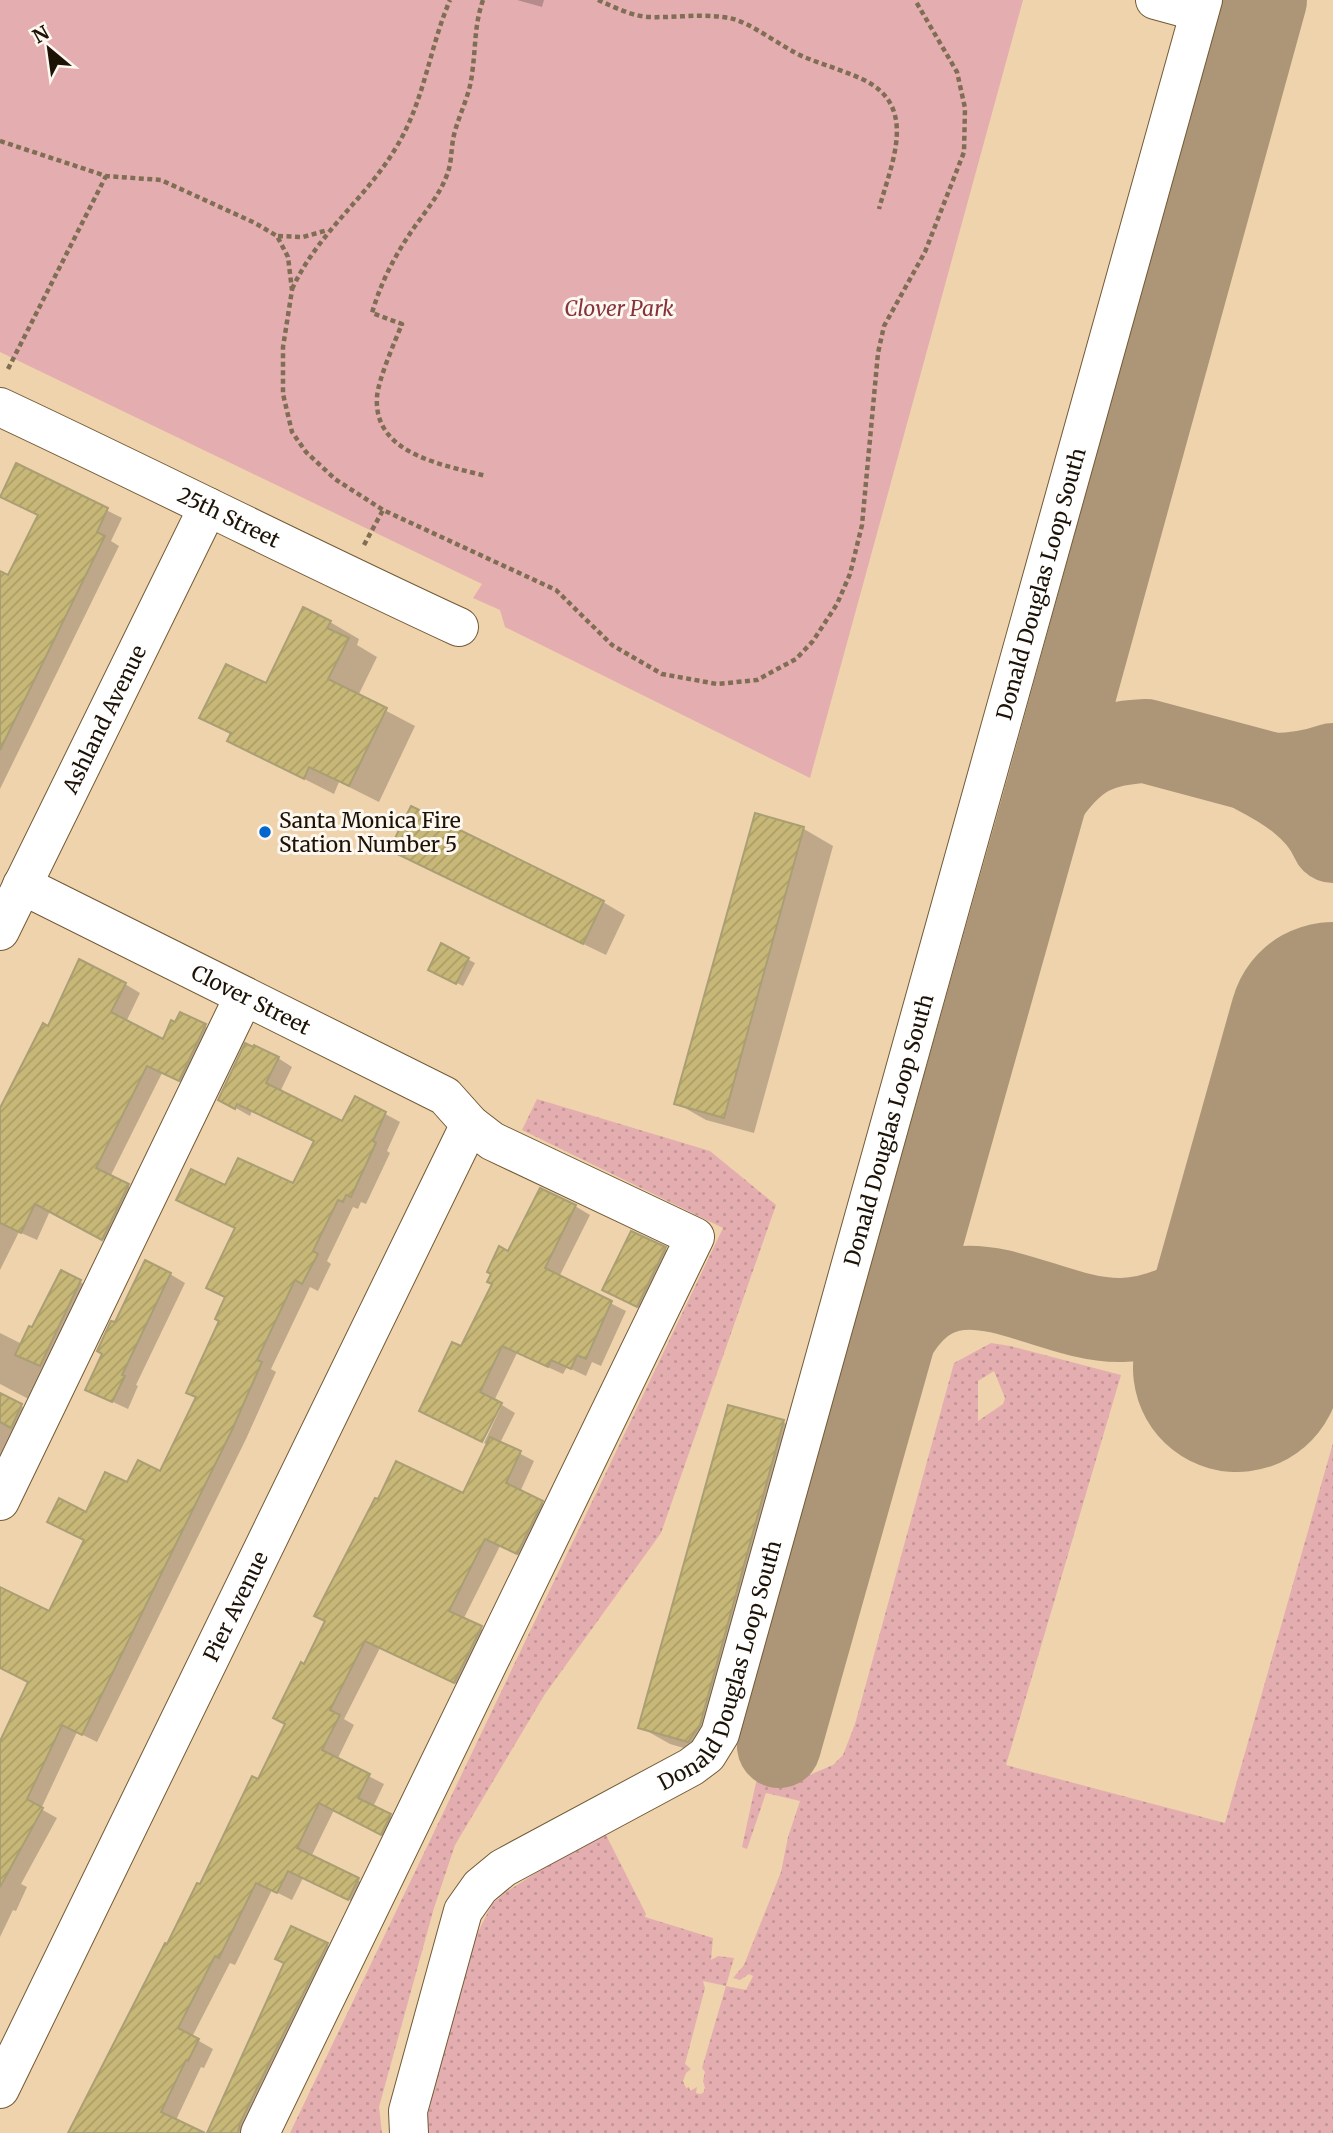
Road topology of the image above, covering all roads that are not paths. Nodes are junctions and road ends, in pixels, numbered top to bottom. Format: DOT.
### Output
graph roads {
  1 [pos="1155,0"];
  2 [pos="1201,6"];
  3 [pos="0,407"];
  4 [pos="208,507"];
  5 [pos="459,627"];
  6 [pos="22,886"];
  7 [pos="0,931"];
  8 [pos="244,996"];
  9 [pos="470,1124"];
  10 [pos="0,1501"];
  11 [pos="0,2089"];
  12 [pos="260,2133"];
  13 [pos="409,2133"];
  1 -- 2 [label="street"];
  2 -- 13 [label="street, Donald Douglas Loop South"];
  3 -- 4 [label="street, 25th Street"];
  4 -- 5 [label="street, 25th Street"];
  4 -- 6 [label="street, Ashland Avenue"];
  6 -- 7 [label="street, Ashland Avenue"];
  6 -- 8 [label="street, Clover Street"];
  8 -- 9 [label="street, Clover Street"];
  8 -- 10 [label="street"];
  9 -- 11 [label="street, Pier Avenue"];
  9 -- 12 [label="street, Clover Street"];
}
